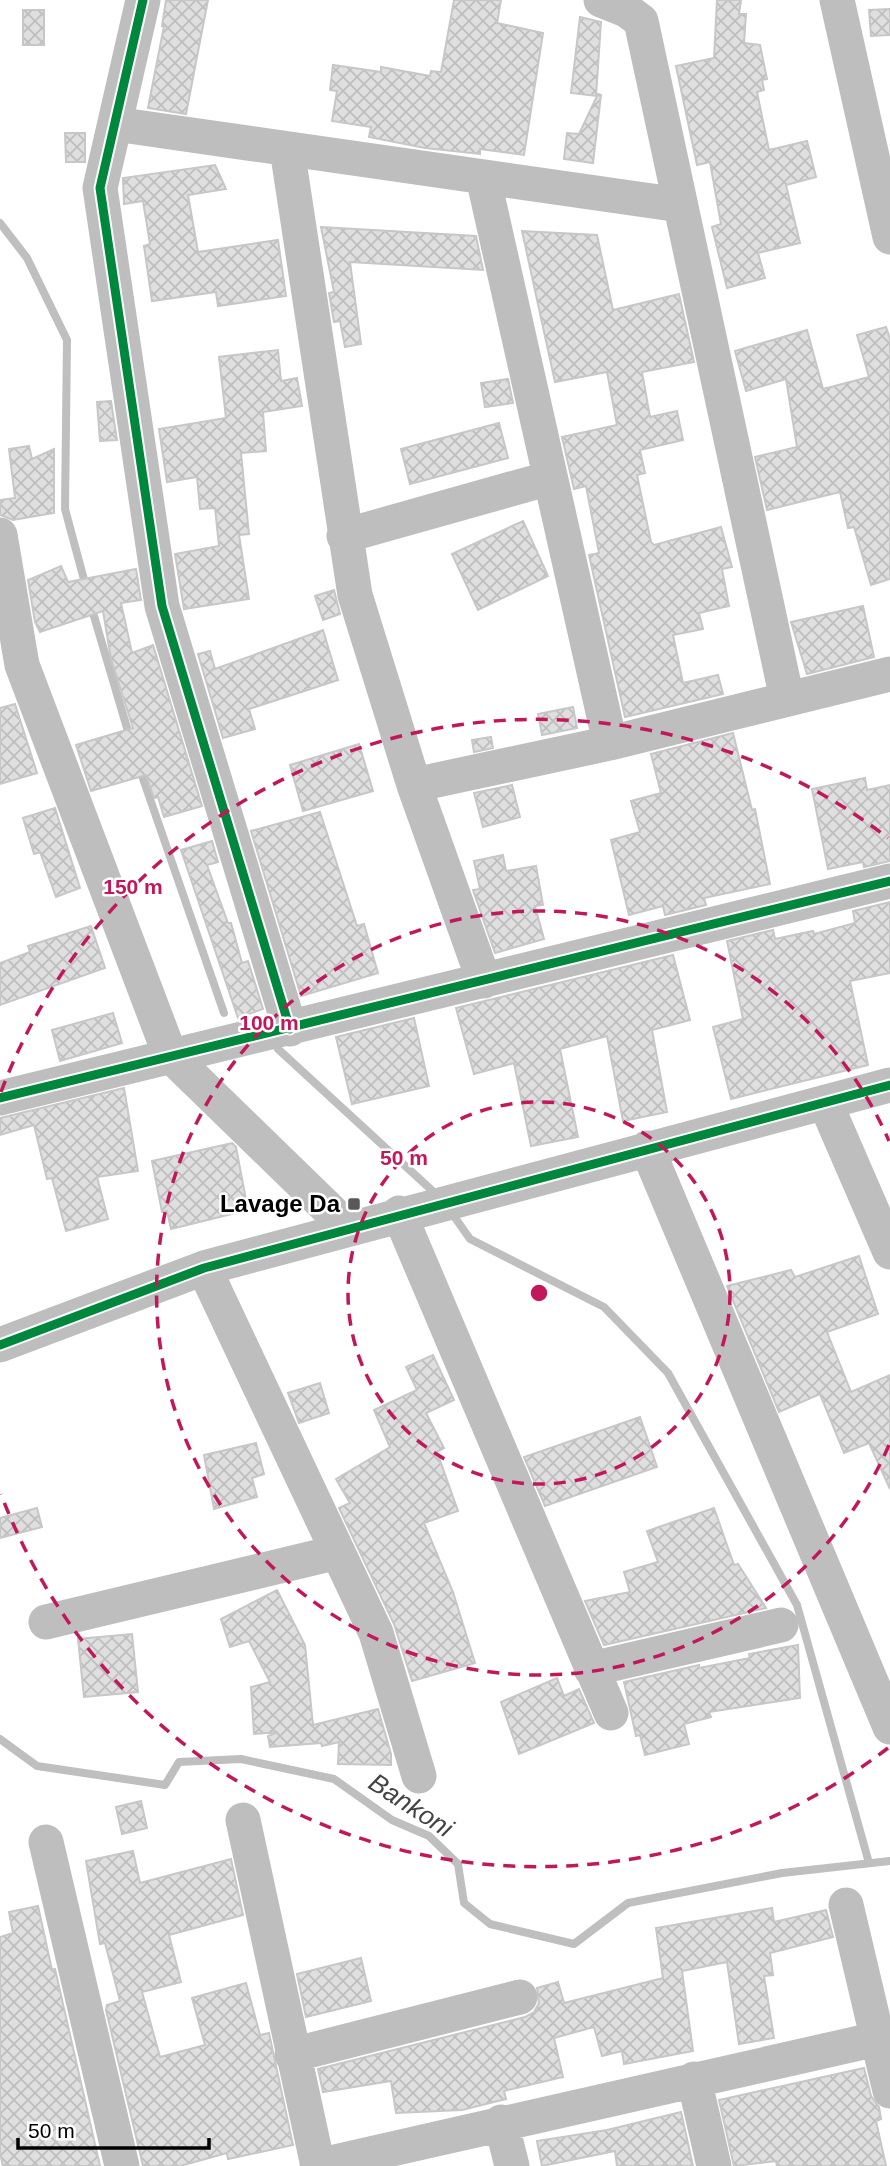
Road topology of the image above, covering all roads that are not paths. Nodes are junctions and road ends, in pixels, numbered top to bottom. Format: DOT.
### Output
graph roads {
  1 [pos="143,0"];
  2 [pos="601,0"];
  3 [pos="837,0"];
  4 [pos="115,124"];
  5 [pos="287,149"];
  6 [pos="483,177"];
  7 [pos="680,205"];
  8 [pos="890,237"];
  9 [pos="550,478"];
  10 [pos="0,535"];
  11 [pos="344,536"];
  12 [pos="890,674"];
  13 [pos="788,699"];
  14 [pos="610,743"];
  15 [pos="414,785"];
  16 [pos="890,881"];
  17 [pos="484,981"];
  18 [pos="290,1029"];
  19 [pos="170,1055"];
  20 [pos="890,1085"];
  21 [pos="0,1098"];
  22 [pos="825,1102"];
  23 [pos="647,1149"];
  24 [pos="399,1213"];
  25 [pos="347,1227"];
  26 [pos="890,1252"];
  27 [pos="204,1268"];
  28 [pos="0,1345"];
  29 [pos="338,1552"];
  30 [pos="46,1622"];
  31 [pos="781,1625"];
  32 [pos="591,1669"];
  33 [pos="611,1713"];
  34 [pos="890,1727"];
  35 [pos="419,1776"];
  36 [pos="243,1820"];
  37 [pos="46,1842"];
  38 [pos="846,1905"];
  39 [pos="520,1997"];
  40 [pos="884,2037"];
  41 [pos="292,2055"];
  42 [pos="694,2079"];
  43 [pos="890,2091"];
  44 [pos="501,2122"];
  45 [pos="122,2166"];
  46 [pos="318,2166"];
  47 [pos="512,2166"];
  48 [pos="714,2166"];
  1 -- 4 [label="street"];
  2 -- 7 [label="street"];
  3 -- 8 [label="street"];
  4 -- 5 [label="street"];
  4 -- 18 [label="street"];
  5 -- 6 [label="street"];
  5 -- 11 [label="street"];
  6 -- 7 [label="street"];
  6 -- 9 [label="street"];
  7 -- 13 [label="street"];
  9 -- 11 [label="street"];
  9 -- 14 [label="street"];
  10 -- 19 [label="street"];
  11 -- 15 [label="street"];
  12 -- 13 [label="street"];
  13 -- 14 [label="street"];
  14 -- 15 [label="street"];
  15 -- 17 [label="street"];
  16 -- 17 [label="street"];
  17 -- 18 [label="street"];
  18 -- 19 [label="street"];
  19 -- 21 [label="street"];
  19 -- 25 [label="street"];
  20 -- 22 [label="street"];
  22 -- 23 [label="street"];
  22 -- 26 [label="street"];
  23 -- 24 [label="street"];
  23 -- 34 [label="street"];
  24 -- 25 [label="street"];
  24 -- 32 [label="street"];
  25 -- 27 [label="street"];
  27 -- 28 [label="street"];
  27 -- 29 [label="street"];
  29 -- 30 [label="street"];
  29 -- 35 [label="street"];
  31 -- 32 [label="street"];
  32 -- 33 [label="street"];
  36 -- 41 [label="street"];
  37 -- 45 [label="street"];
  38 -- 40 [label="street"];
  39 -- 41 [label="street"];
  40 -- 42 [label="street"];
  40 -- 43 [label="street"];
  41 -- 46 [label="street"];
  42 -- 44 [label="street"];
  42 -- 48 [label="street"];
  44 -- 46 [label="street"];
  44 -- 47 [label="street"];
}
